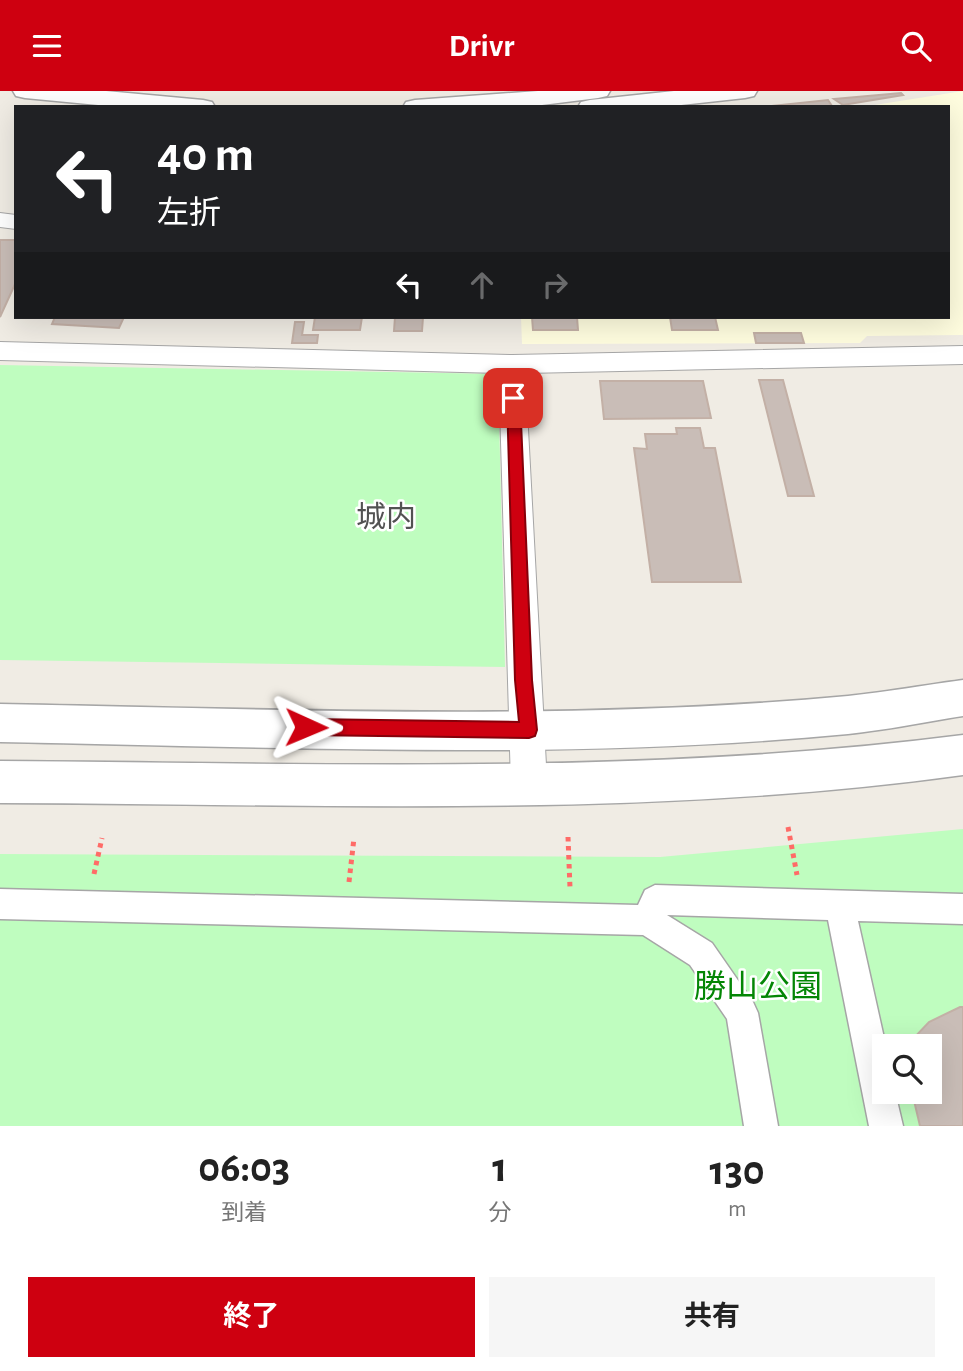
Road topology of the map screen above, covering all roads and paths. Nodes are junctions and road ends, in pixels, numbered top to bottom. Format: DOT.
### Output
graph roads {
  1 [pos="745,91"];
  2 [pos="585,98"];
  3 [pos="21,101"];
  4 [pos="153,101"];
  5 [pos="186,105"];
  6 [pos="453,105"];
  7 [pos="0,351"];
  8 [pos="963,355"];
  9 [pos="512,364"];
  10 [pos="963,698"];
  11 [pos="0,723"];
  12 [pos="529,730"];
  13 [pos="963,755"];
  14 [pos="0,782"];
  15 [pos="529,784"];
  16 [pos="788,827"];
  17 [pos="568,837"];
  18 [pos="354,838"];
  19 [pos="0,904"];
  20 [pos="802,904"];
  21 [pos="840,905"];
  22 [pos="963,909"];
  23 [pos="344,913"];
  24 [pos="572,916"];
  25 [pos="647,921"];
  26 [pos="761,1126"];
  27 [pos="886,1126"];
  1 -- 2 [label="street"];
  2 -- 6 [label="street"];
  3 -- 4 [label="street"];
  4 -- 5 [label="street"];
  7 -- 9 [label="street"];
  8 -- 9 [label="street"];
  9 -- 12 [label="street"];
  10 -- 12 [label="street"];
  11 -- 12 [label="street"];
  12 -- 15 [label="street"];
  13 -- 15 [label="street"];
  14 -- 15 [label="street"];
  16 -- 20 [label="path"];
  17 -- 24 [label="path"];
  18 -- 23 [label="path"];
  19 -- 23 [label="street"];
  20 -- 21 [label="street"];
  20 -- 25 [label="street"];
  21 -- 22 [label="street"];
  21 -- 27 [label="street"];
  23 -- 24 [label="street"];
  24 -- 25 [label="street"];
  25 -- 26 [label="street"];
}
